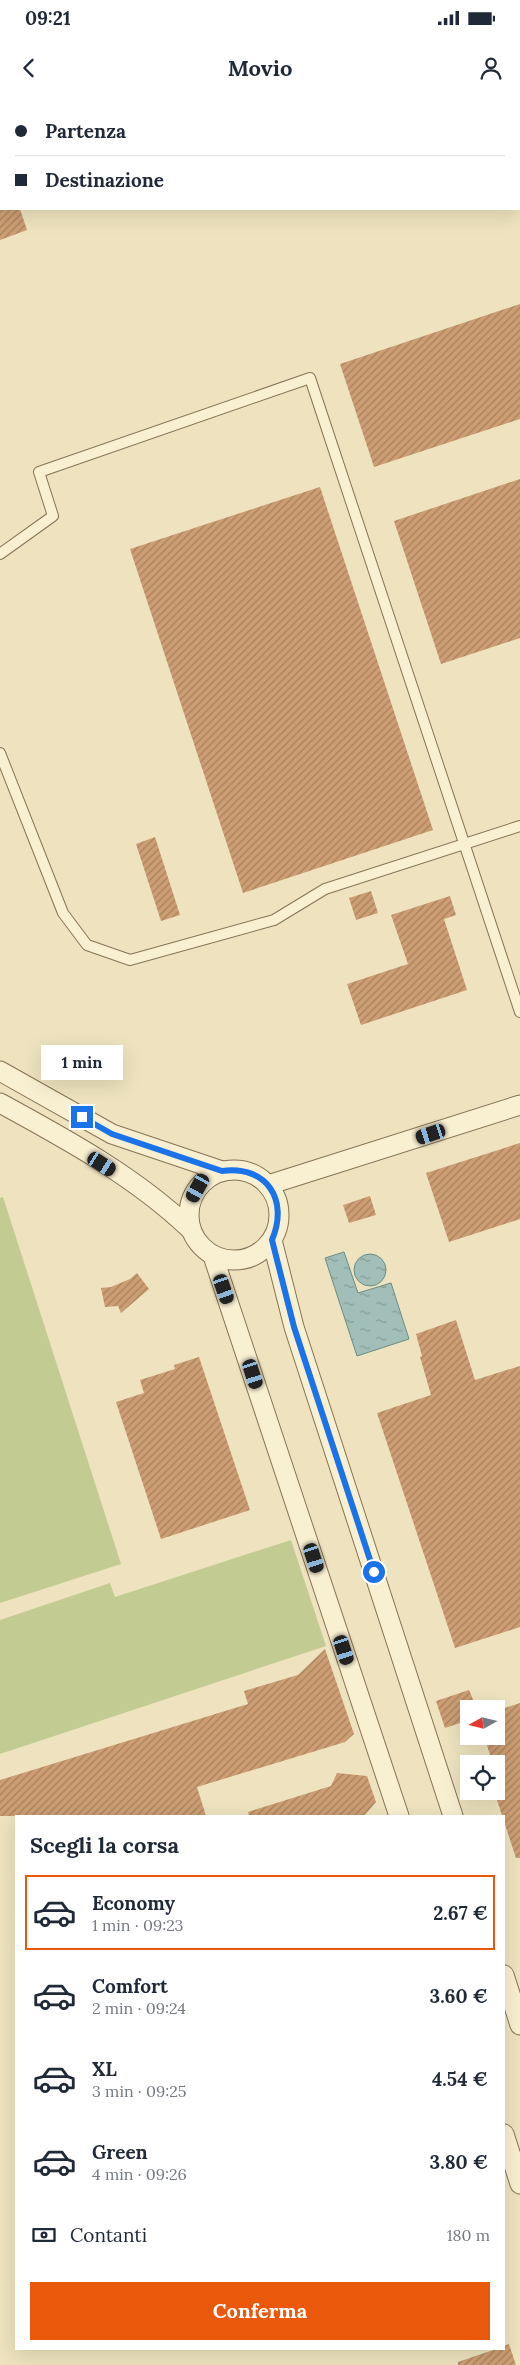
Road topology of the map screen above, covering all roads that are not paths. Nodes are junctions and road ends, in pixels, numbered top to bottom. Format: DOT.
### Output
graph roads {
  1 [pos="0,554"];
  2 [pos="0,753"];
  3 [pos="520,826"];
  4 [pos="465,844"];
  5 [pos="520,1012"];
  6 [pos="0,1071"];
  7 [pos="0,1103"];
  8 [pos="520,1105"];
  9 [pos="222,1171"];
  10 [pos="268,1185"];
  11 [pos="191,1230"];
  12 [pos="272,1240"];
  13 [pos="213,1256"];
  14 [pos="399,1815"];
  15 [pos="453,1815"];
  16 [pos="505,1978"];
  17 [pos="520,2025"];
  18 [pos="505,2137"];
  19 [pos="520,2184"];
  1 -- 4 [label="lane"];
  2 -- 4 [label="lane"];
  3 -- 4 [label="lane"];
  4 -- 5 [label="lane"];
  6 -- 9 [label="street"];
  7 -- 11 [label="street"];
  8 -- 10 [label="street"];
  9 -- 10 [label="street"];
  9 -- 11 [label="street"];
  10 -- 12 [label="street"];
  11 -- 13 [label="street"];
  12 -- 13 [label="street"];
  12 -- 15 [label="street"];
  13 -- 14 [label="street"];
  16 -- 17 [label="street"];
  18 -- 19 [label="street"];
}
